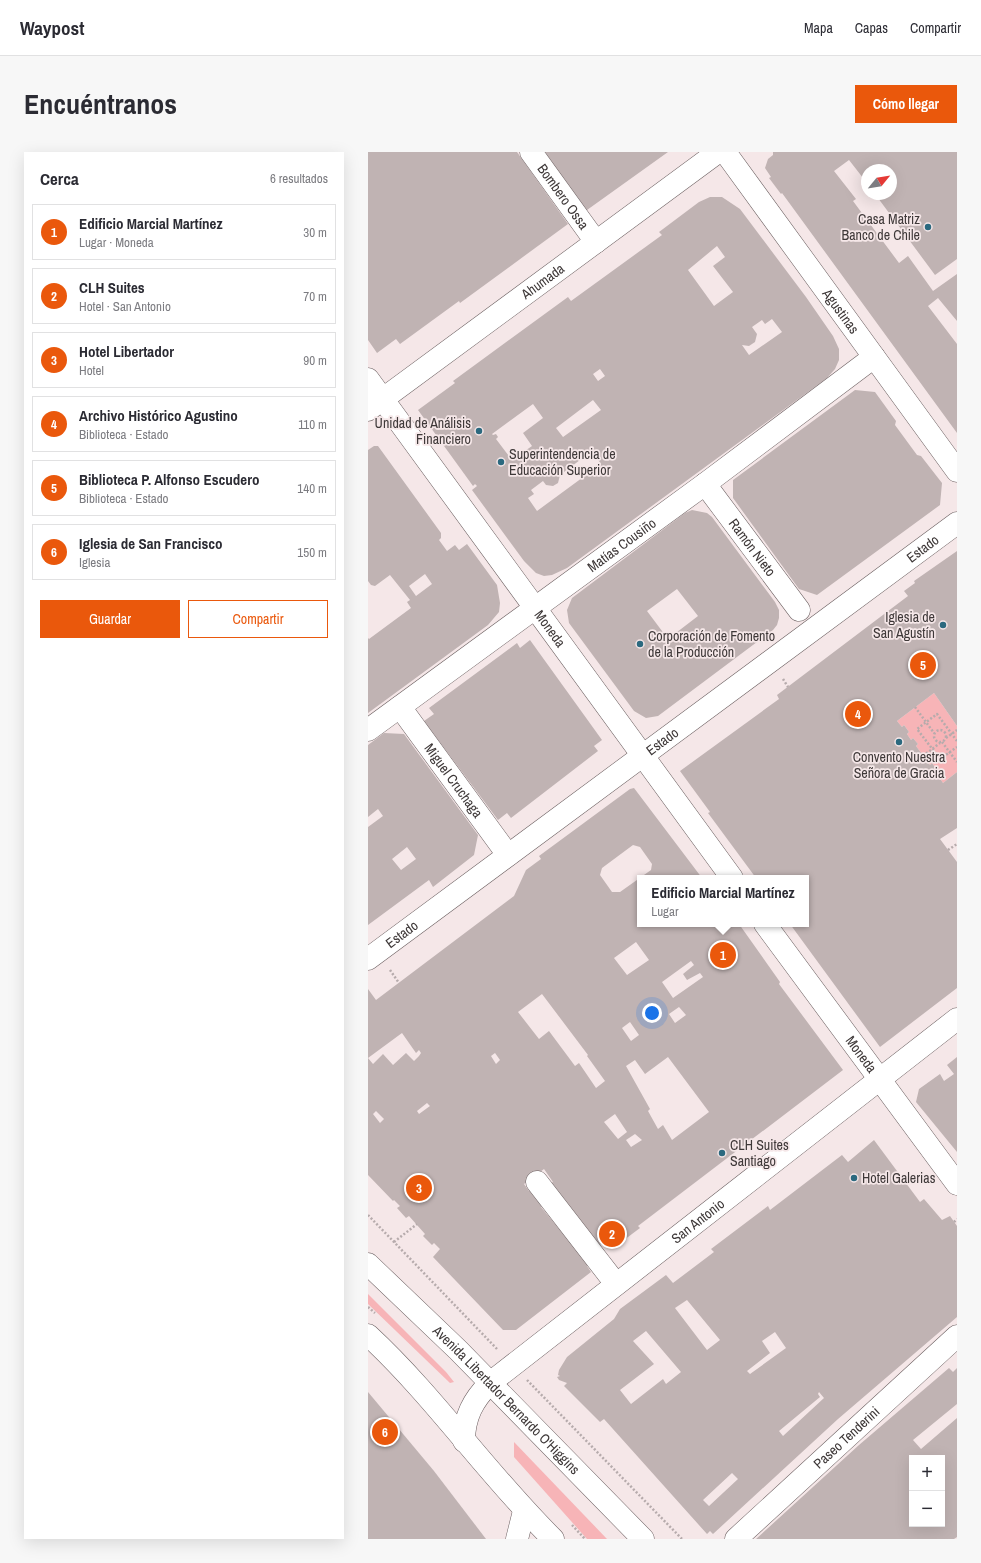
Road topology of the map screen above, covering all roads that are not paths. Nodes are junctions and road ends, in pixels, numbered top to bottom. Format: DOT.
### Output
graph roads {
  1 [pos="530,152"];
  2 [pos="718,152"];
  3 [pos="725,152"];
  4 [pos="596,242"];
  5 [pos="874,357"];
  6 [pos="368,379"];
  7 [pos="376,404"];
  8 [pos="957,471"];
  9 [pos="706,484"];
  10 [pos="957,524"];
  11 [pos="536,609"];
  12 [pos="799,610"];
  13 [pos="400,707"];
  14 [pos="368,730"];
  15 [pos="642,755"];
  16 [pos="508,854"];
  17 [pos="730,875"];
  18 [pos="767,927"];
  19 [pos="368,959"];
  20 [pos="957,1019"];
  21 [pos="879,1079"];
  22 [pos="537,1182"];
  23 [pos="957,1184"];
  24 [pos="368,1264"];
  25 [pos="616,1284"];
  26 [pos="368,1334"];
  27 [pos="957,1336"];
  28 [pos="490,1383"];
  29 [pos="464,1441"];
  30 [pos="524,1511"];
  31 [pos="517,1539"];
  32 [pos="553,1539"];
  33 [pos="643,1539"];
  34 [pos="736,1539"];
  1 -- 4 [label="street, Bombero Ossa"];
  2 -- 4 [label="street, Ahumada"];
  3 -- 5 [label="street, Agustinas"];
  4 -- 7 [label="street, Ahumada"];
  5 -- 8 [label="street, Agustinas"];
  5 -- 9 [label="street, Matías Cousiño"];
  6 -- 7 [label="street, Moneda"];
  7 -- 11 [label="street, Moneda"];
  9 -- 11 [label="street, Matías Cousiño"];
  9 -- 12 [label="street, Ramón Nieto"];
  10 -- 15 [label="street, Estado"];
  11 -- 13 [label="street, Matías Cousiño"];
  11 -- 15 [label="street, Moneda"];
  13 -- 14 [label="street, Matías Cousiño"];
  13 -- 16 [label="street, Miguel Cruchaga"];
  15 -- 16 [label="street, Estado"];
  15 -- 17 [label="street, Moneda"];
  16 -- 19 [label="street, Estado"];
  18 -- 21 [label="street, Moneda"];
  20 -- 21 [label="street, San Antonio"];
  21 -- 23 [label="street, Moneda"];
  21 -- 25 [label="street, San Antonio"];
  22 -- 25 [label="street"];
  24 -- 28 [label="street, Avenida Libertador Bernardo O'Higgins"];
  25 -- 28 [label="street, San Antonio"];
  26 -- 29 [label="street"];
  27 -- 34 [label="street, Paseo Tenderini"];
  28 -- 29 [label="street, San Antonio"];
  28 -- 33 [label="street, Avenida Libertador Bernardo O'Higgins"];
  29 -- 30 [label="street"];
  30 -- 31 [label="street"];
  30 -- 32 [label="street"];
}
